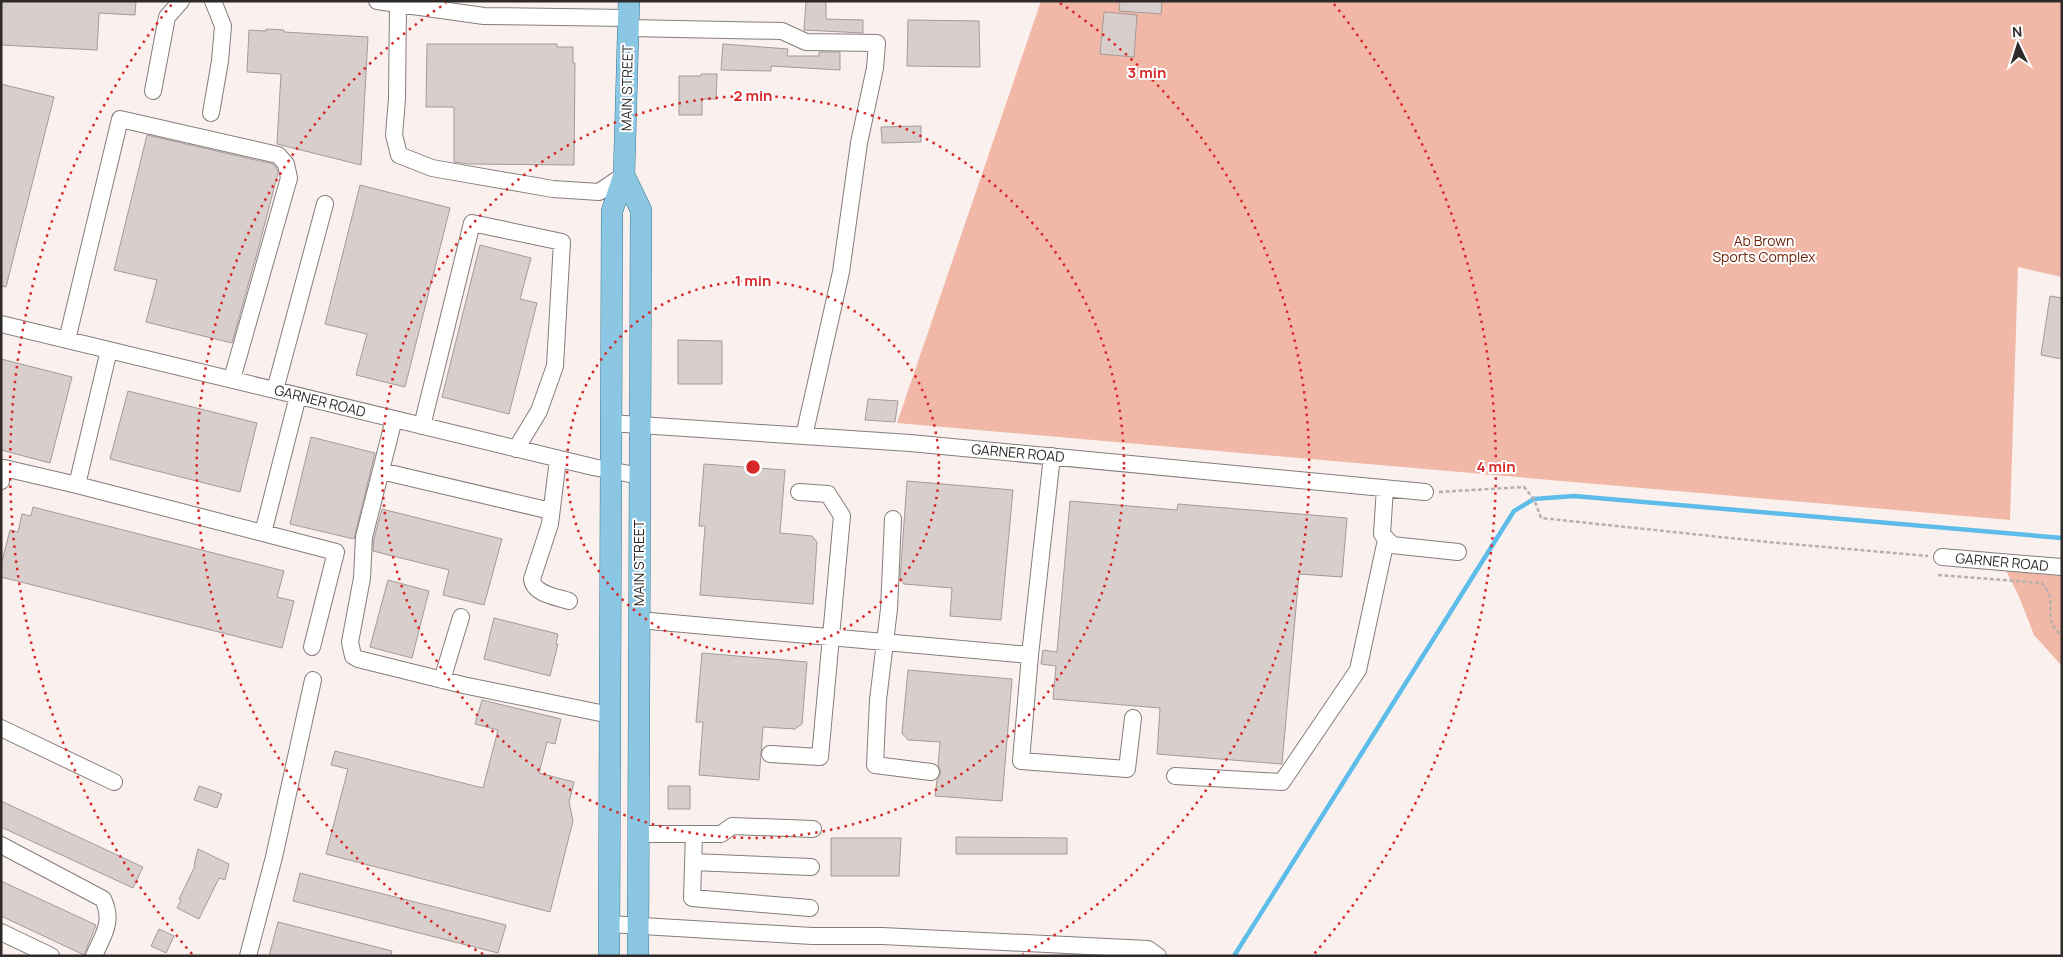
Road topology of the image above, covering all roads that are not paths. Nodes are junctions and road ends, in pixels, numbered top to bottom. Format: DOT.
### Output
graph roads {
  1 [pos="181,1"];
  2 [pos="213,1"];
  3 [pos="378,1"];
  4 [pos="398,4"];
  5 [pos="554,9"];
  6 [pos="628,16"];
  7 [pos="153,91"];
  8 [pos="211,113"];
  9 [pos="624,174"];
  10 [pos="325,204"];
  11 [pos="1,324"];
  12 [pos="68,340"];
  13 [pos="109,350"];
  14 [pos="232,380"];
  15 [pos="275,390"];
  16 [pos="298,396"];
  17 [pos="394,419"];
  18 [pos="610,423"];
  19 [pos="640,425"];
  20 [pos="422,426"];
  21 [pos="804,436"];
  22 [pos="516,449"];
  23 [pos="1052,456"];
  24 [pos="558,459"];
  25 [pos="381,471"];
  26 [pos="611,471"];
  27 [pos="640,476"];
  28 [pos="1,482"];
  29 [pos="77,485"];
  30 [pos="1385,488"];
  31 [pos="799,492"];
  32 [pos="1425,492"];
  33 [pos="551,511"];
  34 [pos="893,519"];
  35 [pos="263,533"];
  36 [pos="1386,540"];
  37 [pos="1458,552"];
  38 [pos="1942,557"];
  39 [pos="2062,567"];
  40 [pos="569,601"];
  41 [pos="461,617"];
  42 [pos="639,620"];
  43 [pos="830,637"];
  44 [pos="883,642"];
  45 [pos="312,647"];
  46 [pos="1030,655"];
  47 [pos="313,680"];
  48 [pos="442,680"];
  49 [pos="610,715"];
  50 [pos="1133,718"];
  51 [pos="1,728"];
  52 [pos="770,754"];
  53 [pos="931,772"];
  54 [pos="1175,776"];
  55 [pos="114,782"];
  56 [pos="813,829"];
  57 [pos="638,834"];
  58 [pos="694,834"];
  59 [pos="1,845"];
  60 [pos="693,862"];
  61 [pos="811,867"];
  62 [pos="810,908"];
  63 [pos="609,924"];
  64 [pos="638,926"];
  65 [pos="1,932"];
  66 [pos="51,956"];
  67 [pos="94,956"];
  68 [pos="248,956"];
  69 [pos="609,956"];
  70 [pos="638,956"];
  71 [pos="1158,956"];
  1 -- 7 [label="street"];
  2 -- 8 [label="street"];
  3 -- 4 [label="street"];
  4 -- 5 [label="street"];
  4 -- 9 [label="street"];
  5 -- 6 [label="street"];
  6 -- 9 [label="main road, MAIN STREET"];
  6 -- 21 [label="street"];
  9 -- 18 [label="main road, MAIN STREET"];
  9 -- 19 [label="main road, MAIN STREET"];
  10 -- 15 [label="street"];
  11 -- 12 [label="street, GARNER ROAD"];
  12 -- 13 [label="street, GARNER ROAD"];
  12 -- 14 [label="street"];
  13 -- 14 [label="street, GARNER ROAD"];
  13 -- 29 [label="street"];
  14 -- 15 [label="street, GARNER ROAD"];
  15 -- 16 [label="street, GARNER ROAD"];
  16 -- 17 [label="street, GARNER ROAD"];
  16 -- 35 [label="street"];
  17 -- 20 [label="street, GARNER ROAD"];
  17 -- 25 [label="street"];
  18 -- 19 [label="street, GARNER ROAD"];
  18 -- 26 [label="main road, MAIN STREET"];
  19 -- 21 [label="street, GARNER ROAD"];
  19 -- 27 [label="main road, MAIN STREET"];
  20 -- 22 [label="street, GARNER ROAD"];
  20 -- 22 [label="street"];
  21 -- 23 [label="street, GARNER ROAD"];
  22 -- 24 [label="street, GARNER ROAD"];
  23 -- 30 [label="street, GARNER ROAD"];
  23 -- 46 [label="street"];
  24 -- 26 [label="street, GARNER ROAD"];
  24 -- 33 [label="street"];
  25 -- 33 [label="street"];
  25 -- 48 [label="street"];
  26 -- 27 [label="street, GARNER ROAD"];
  26 -- 49 [label="main road, MAIN STREET"];
  27 -- 42 [label="main road, MAIN STREET"];
  28 -- 29 [label="street"];
  29 -- 35 [label="street"];
  30 -- 32 [label="street, GARNER ROAD"];
  30 -- 36 [label="street"];
  31 -- 43 [label="street"];
  33 -- 40 [label="street"];
  34 -- 44 [label="street"];
  35 -- 45 [label="street"];
  36 -- 37 [label="street"];
  36 -- 54 [label="street"];
  38 -- 39 [label="street, GARNER ROAD"];
  41 -- 48 [label="street"];
  42 -- 43 [label="street"];
  42 -- 57 [label="main road, MAIN STREET"];
  43 -- 44 [label="street"];
  43 -- 52 [label="street"];
  44 -- 46 [label="street"];
  44 -- 53 [label="street"];
  46 -- 50 [label="street"];
  47 -- 68 [label="street"];
  48 -- 49 [label="street"];
  49 -- 63 [label="main road, MAIN STREET"];
  51 -- 55 [label="street"];
  56 -- 58 [label="street"];
  57 -- 58 [label="street"];
  57 -- 64 [label="main road, MAIN STREET"];
  58 -- 60 [label="street"];
  59 -- 67 [label="street"];
  60 -- 61 [label="street"];
  60 -- 62 [label="street"];
  63 -- 64 [label="street"];
  63 -- 69 [label="main road, MAIN STREET"];
  64 -- 70 [label="main road, MAIN STREET"];
  64 -- 71 [label="street"];
  65 -- 66 [label="street"];
}
